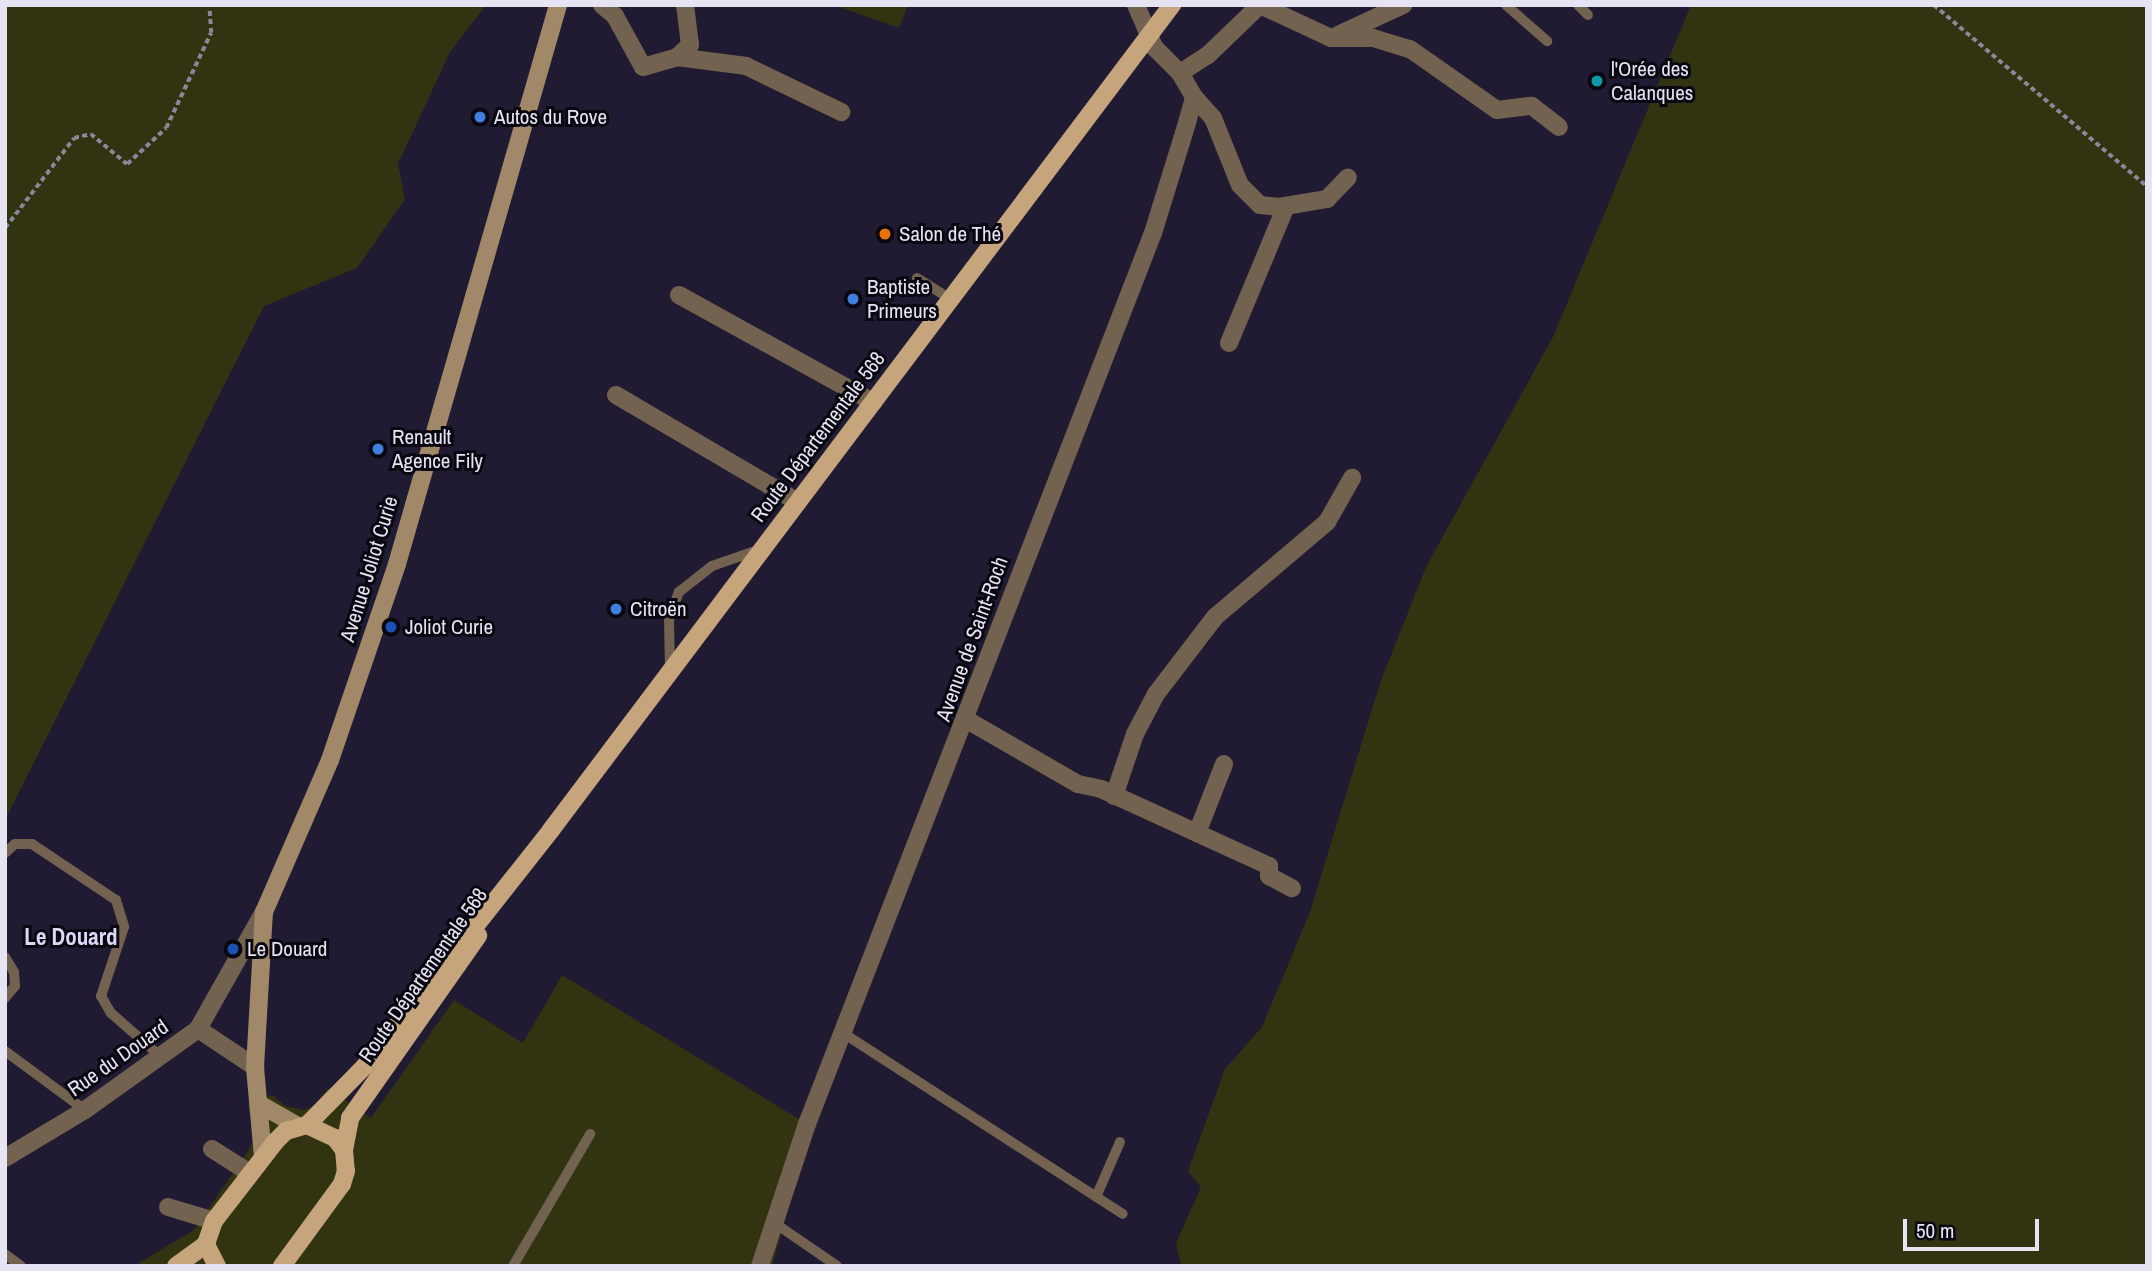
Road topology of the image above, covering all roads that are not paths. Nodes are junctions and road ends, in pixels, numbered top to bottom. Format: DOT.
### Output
graph roads {
  1 [pos="558,5"];
  2 [pos="602,5"];
  3 [pos="685,5"];
  4 [pos="1136,5"];
  5 [pos="1172,5"];
  6 [pos="1261,5"];
  7 [pos="1403,5"];
  8 [pos="1506,5"];
  9 [pos="1578,5"];
  10 [pos="1588,15"];
  11 [pos="1154,21"];
  12 [pos="1331,38"];
  13 [pos="1547,41"];
  14 [pos="677,57"];
  15 [pos="1180,72"];
  16 [pos="1194,97"];
  17 [pos="841,112"];
  18 [pos="1559,127"];
  19 [pos="1348,177"];
  20 [pos="1286,206"];
  21 [pos="917,278"];
  22 [pos="679,295"];
  23 [pos="951,299"];
  24 [pos="1229,343"];
  25 [pos="616,395"];
  26 [pos="873,402"];
  27 [pos="1352,478"];
  28 [pos="798,502"];
  29 [pos="763,548"];
  30 [pos="670,672"];
  31 [pos="967,720"];
  32 [pos="1224,764"];
  33 [pos="1114,796"];
  34 [pos="551,830"];
  35 [pos="1197,833"];
  36 [pos="5,853"];
  37 [pos="1292,888"];
  38 [pos="264,912"];
  39 [pos="5,957"];
  40 [pos="5,998"];
  41 [pos="198,1029"];
  42 [pos="843,1033"];
  43 [pos="5,1051"];
  44 [pos="161,1057"];
  45 [pos="255,1067"];
  46 [pos="261,1105"];
  47 [pos="85,1110"];
  48 [pos="302,1125"];
  49 [pos="590,1134"];
  50 [pos="1120,1142"];
  51 [pos="212,1149"];
  52 [pos="344,1150"];
  53 [pos="262,1157"];
  54 [pos="5,1158"];
  55 [pos="250,1174"];
  56 [pos="1096,1197"];
  57 [pos="169,1207"];
  58 [pos="1123,1214"];
  59 [pos="214,1221"];
  60 [pos="776,1224"];
  61 [pos="206,1244"];
  62 [pos="5,1254"];
  63 [pos="21,1266"];
  64 [pos="176,1266"];
  65 [pos="217,1266"];
  66 [pos="282,1266"];
  67 [pos="513,1266"];
  68 [pos="760,1266"];
  69 [pos="837,1266"];
  1 -- 38 [label="street, Avenue Joliot Curie"];
  2 -- 14 [label="street"];
  3 -- 14 [label="street"];
  4 -- 11 [label="street"];
  5 -- 11 [label="main road, Route Départementale 568"];
  6 -- 12 [label="street"];
  6 -- 15 [label="street"];
  7 -- 12 [label="street"];
  8 -- 13 [label="lane"];
  9 -- 10 [label="lane"];
  11 -- 15 [label="street"];
  11 -- 23 [label="main road, Route Départementale 568"];
  12 -- 18 [label="street"];
  14 -- 17 [label="street"];
  15 -- 16 [label="street"];
  16 -- 20 [label="street"];
  16 -- 31 [label="street, Avenue de Saint-Roch"];
  19 -- 20 [label="street"];
  20 -- 24 [label="street"];
  21 -- 23 [label="lane"];
  22 -- 26 [label="street"];
  23 -- 26 [label="main road, Route Départementale 568"];
  25 -- 28 [label="street"];
  26 -- 28 [label="main road, Route Départementale 568"];
  27 -- 33 [label="street"];
  28 -- 29 [label="main road, Route Départementale 568"];
  29 -- 30 [label="main road, Route Départementale 568"];
  29 -- 30 [label="lane"];
  30 -- 34 [label="main road, Route Départementale 568"];
  31 -- 33 [label="street"];
  31 -- 42 [label="street, Avenue de Saint-Roch"];
  32 -- 35 [label="street"];
  33 -- 35 [label="street"];
  34 -- 48 [label="main road, Route Départementale 568"];
  34 -- 52 [label="main road, Route Départementale 568"];
  35 -- 37 [label="street"];
  36 -- 44 [label="lane"];
  38 -- 41 [label="street"];
  38 -- 45 [label="street, Avenue Joliot Curie"];
  39 -- 40 [label="lane"];
  41 -- 44 [label="street, Rue du Douard"];
  41 -- 45 [label="street, Rue du Douard"];
  42 -- 56 [label="lane"];
  42 -- 60 [label="street, Avenue de Saint-Roch"];
  43 -- 47 [label="lane"];
  44 -- 47 [label="street, Rue du Douard"];
  45 -- 46 [label="street, Avenue Joliot Curie"];
  46 -- 48 [label="street"];
  46 -- 53 [label="street, Avenue Joliot Curie"];
  47 -- 54 [label="street, Rue du Douard"];
  48 -- 52 [label="main road"];
  48 -- 53 [label="main road, Route Départementale 568"];
  49 -- 67 [label="lane"];
  50 -- 56 [label="lane"];
  51 -- 55 [label="street"];
  52 -- 66 [label="main road, Route Départementale 568"];
  53 -- 55 [label="main road, Route Départementale 568"];
  55 -- 59 [label="main road, Route Départementale 568"];
  56 -- 58 [label="lane"];
  57 -- 59 [label="street"];
  59 -- 61 [label="main road, Route Départementale 568"];
  60 -- 68 [label="street, Avenue de Saint-Roch"];
  60 -- 69 [label="lane"];
  61 -- 64 [label="main road"];
  61 -- 65 [label="main road"];
  62 -- 63 [label="lane"];
}
